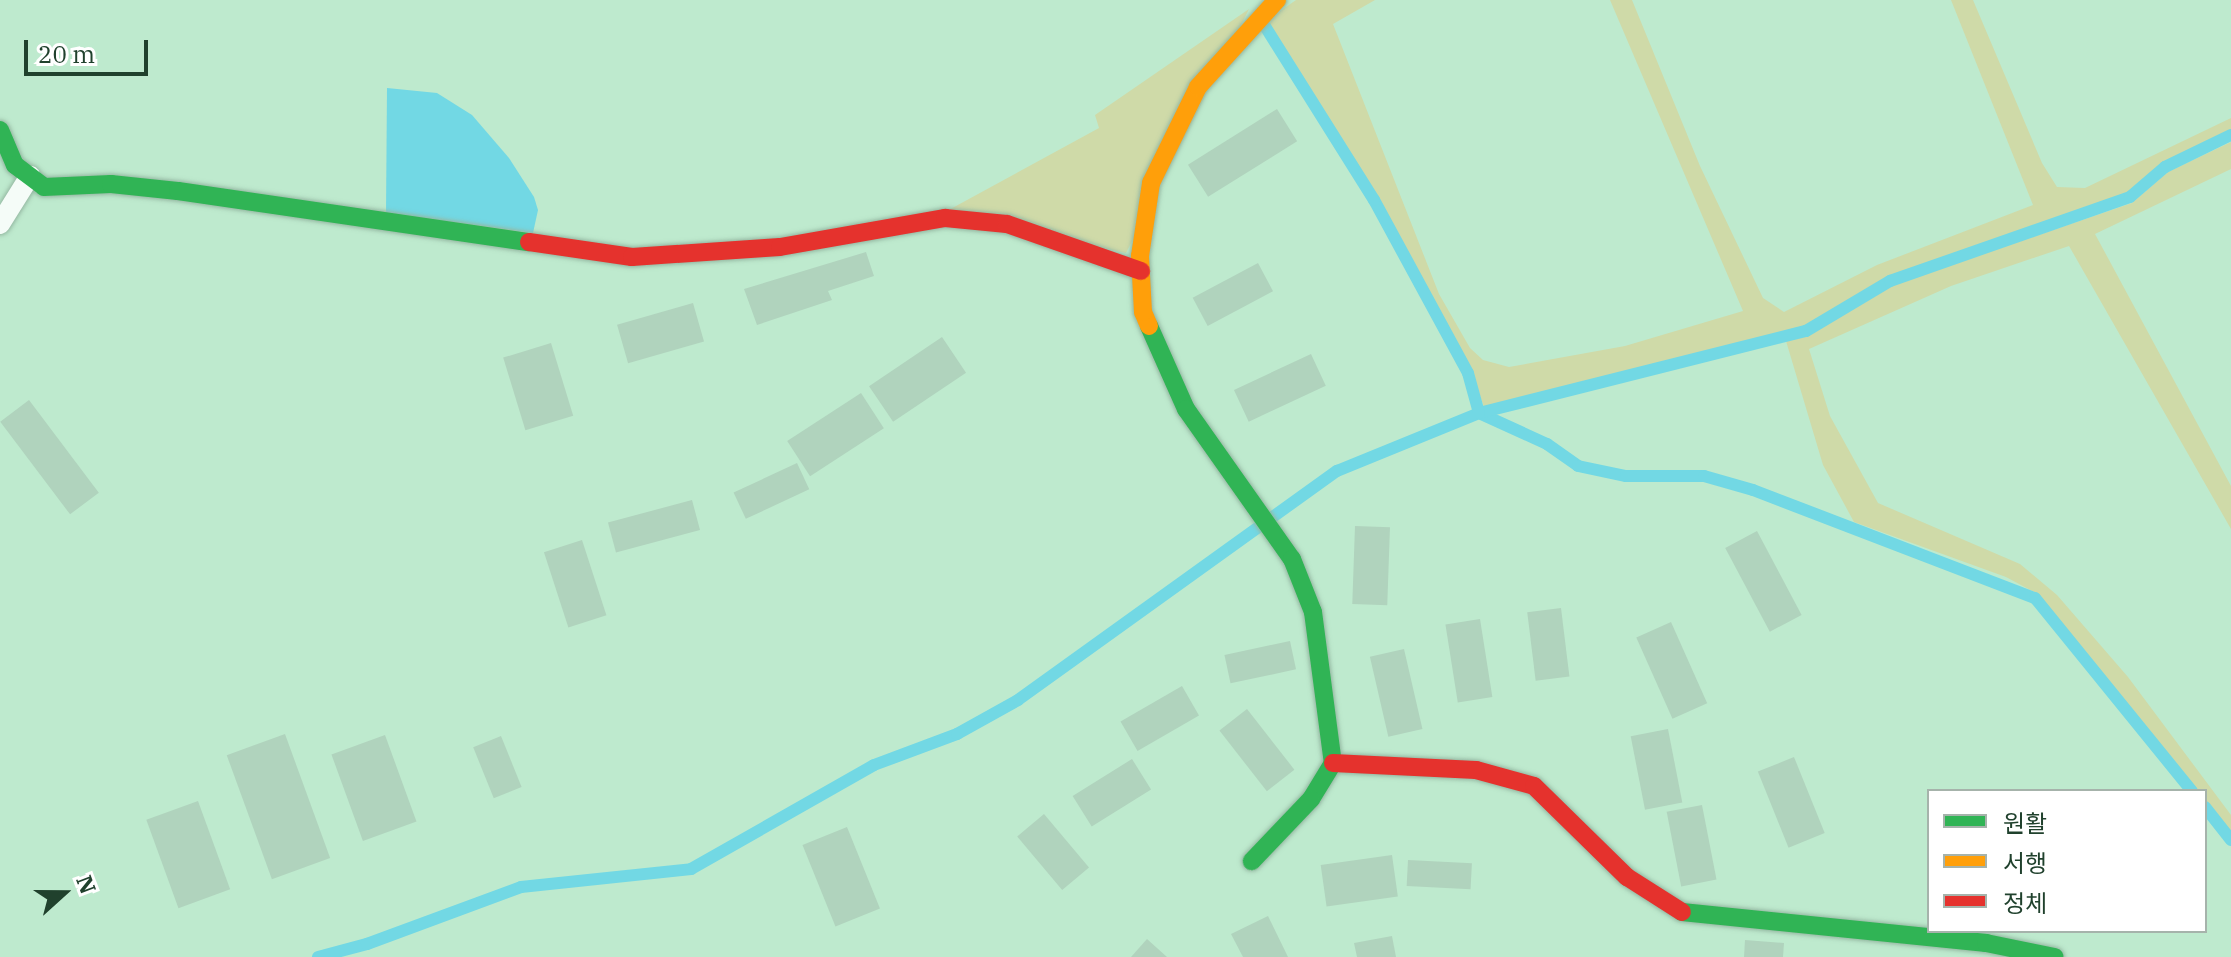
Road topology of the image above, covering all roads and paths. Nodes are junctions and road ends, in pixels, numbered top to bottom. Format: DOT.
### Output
graph roads {
  1 [pos="1265,10"];
  2 [pos="0,130"];
  3 [pos="30,176"];
  4 [pos="0,224"];
  5 [pos="1141,271"];
  6 [pos="1333,763"];
  7 [pos="1252,861"];
  8 [pos="2055,957"];
  1 -- 5 [label="street"];
  2 -- 3 [label="street"];
  3 -- 4 [label="lane"];
  3 -- 5 [label="street"];
  5 -- 6 [label="street"];
  6 -- 7 [label="street"];
  6 -- 8 [label="street"];
}
